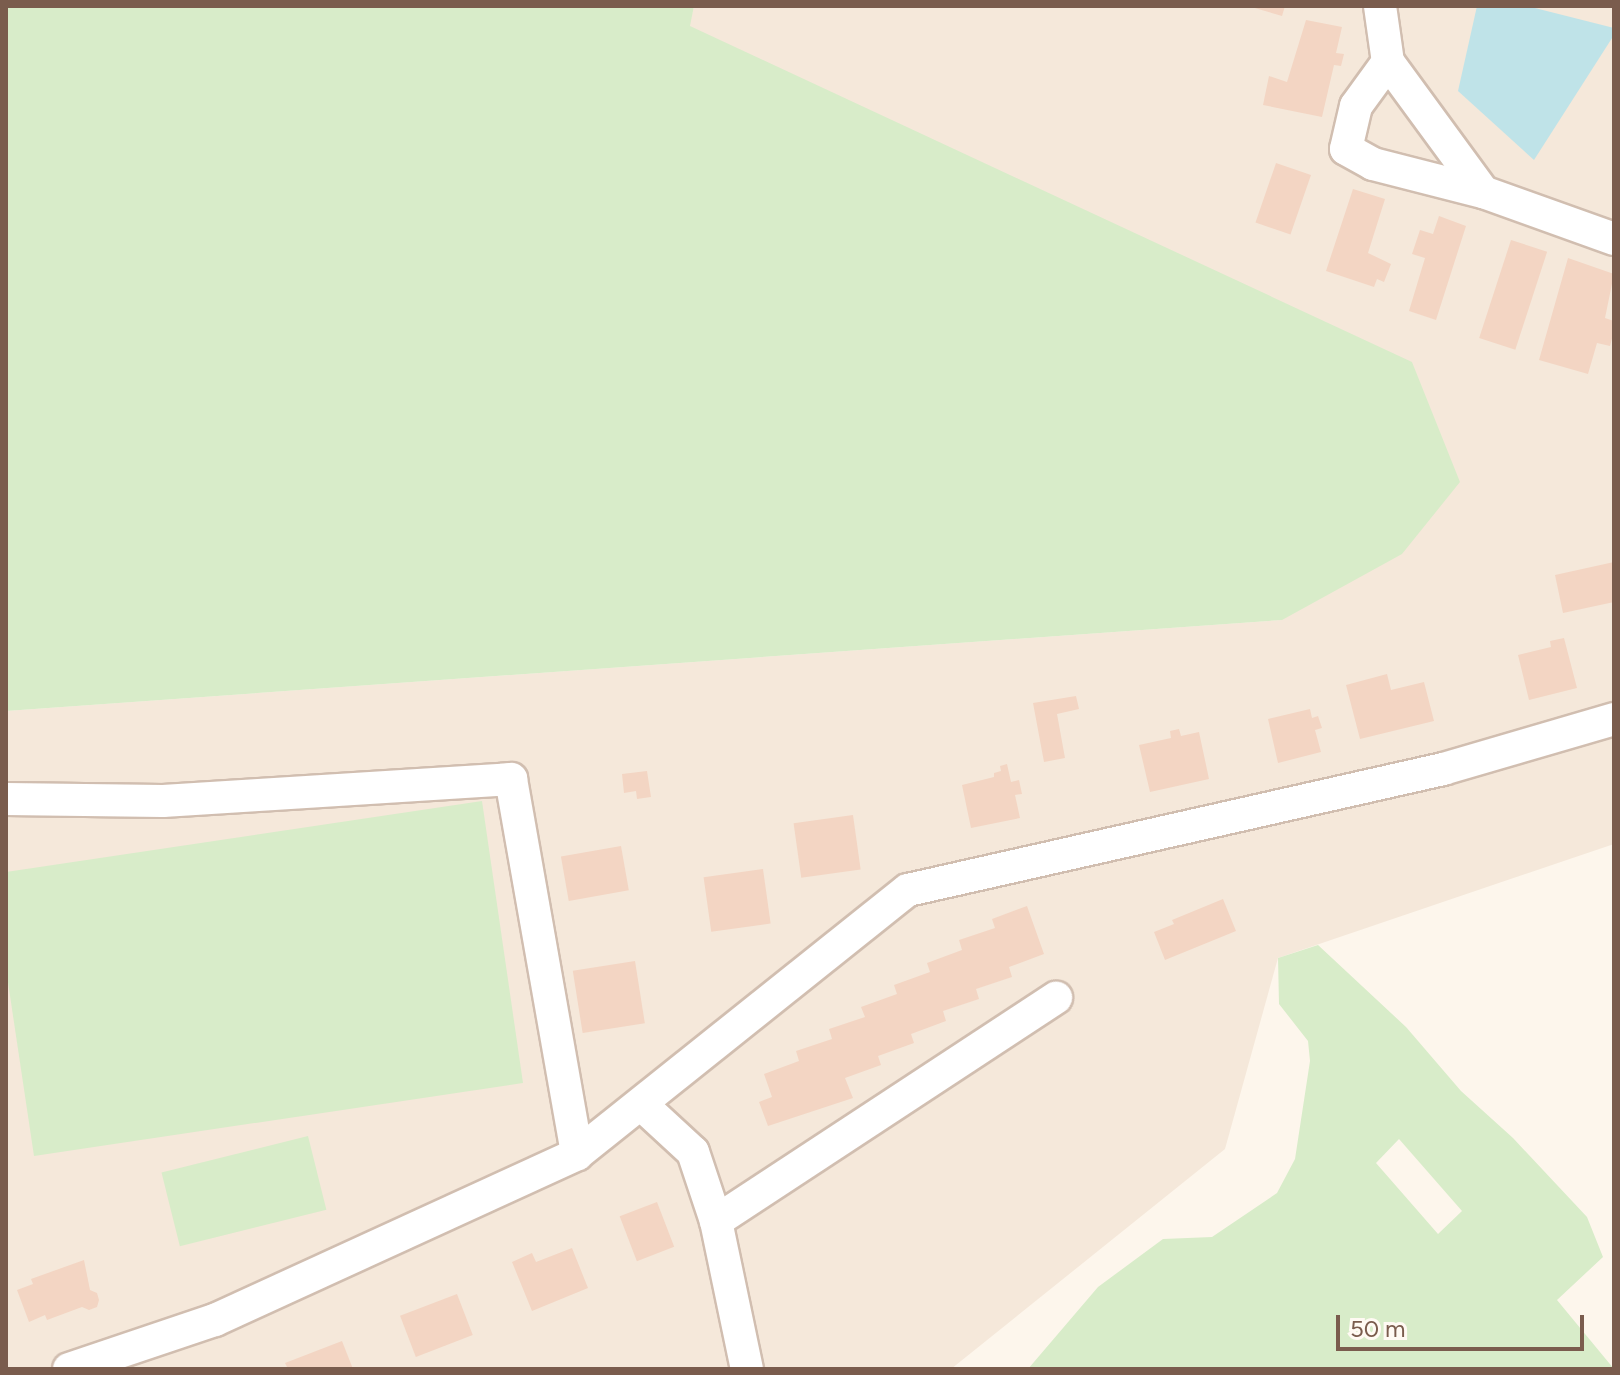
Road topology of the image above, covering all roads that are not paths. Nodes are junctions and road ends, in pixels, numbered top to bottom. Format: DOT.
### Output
graph roads {
  1 [pos="1380,6"];
  2 [pos="1388,62"];
  3 [pos="1483,192"];
  4 [pos="1614,239"];
  5 [pos="1614,719"];
  6 [pos="6,799"];
  7 [pos="1056,998"];
  8 [pos="642,1105"];
  9 [pos="577,1154"];
  10 [pos="716,1221"];
  11 [pos="69,1369"];
  12 [pos="747,1369"];
  1 -- 2 [label="street"];
  2 -- 3 [label="street"];
  2 -- 3 [label="street"];
  3 -- 4 [label="street"];
  5 -- 8 [label="street"];
  6 -- 9 [label="street"];
  7 -- 10 [label="street"];
  8 -- 9 [label="street"];
  8 -- 10 [label="street"];
  9 -- 11 [label="street"];
  10 -- 12 [label="street"];
}
